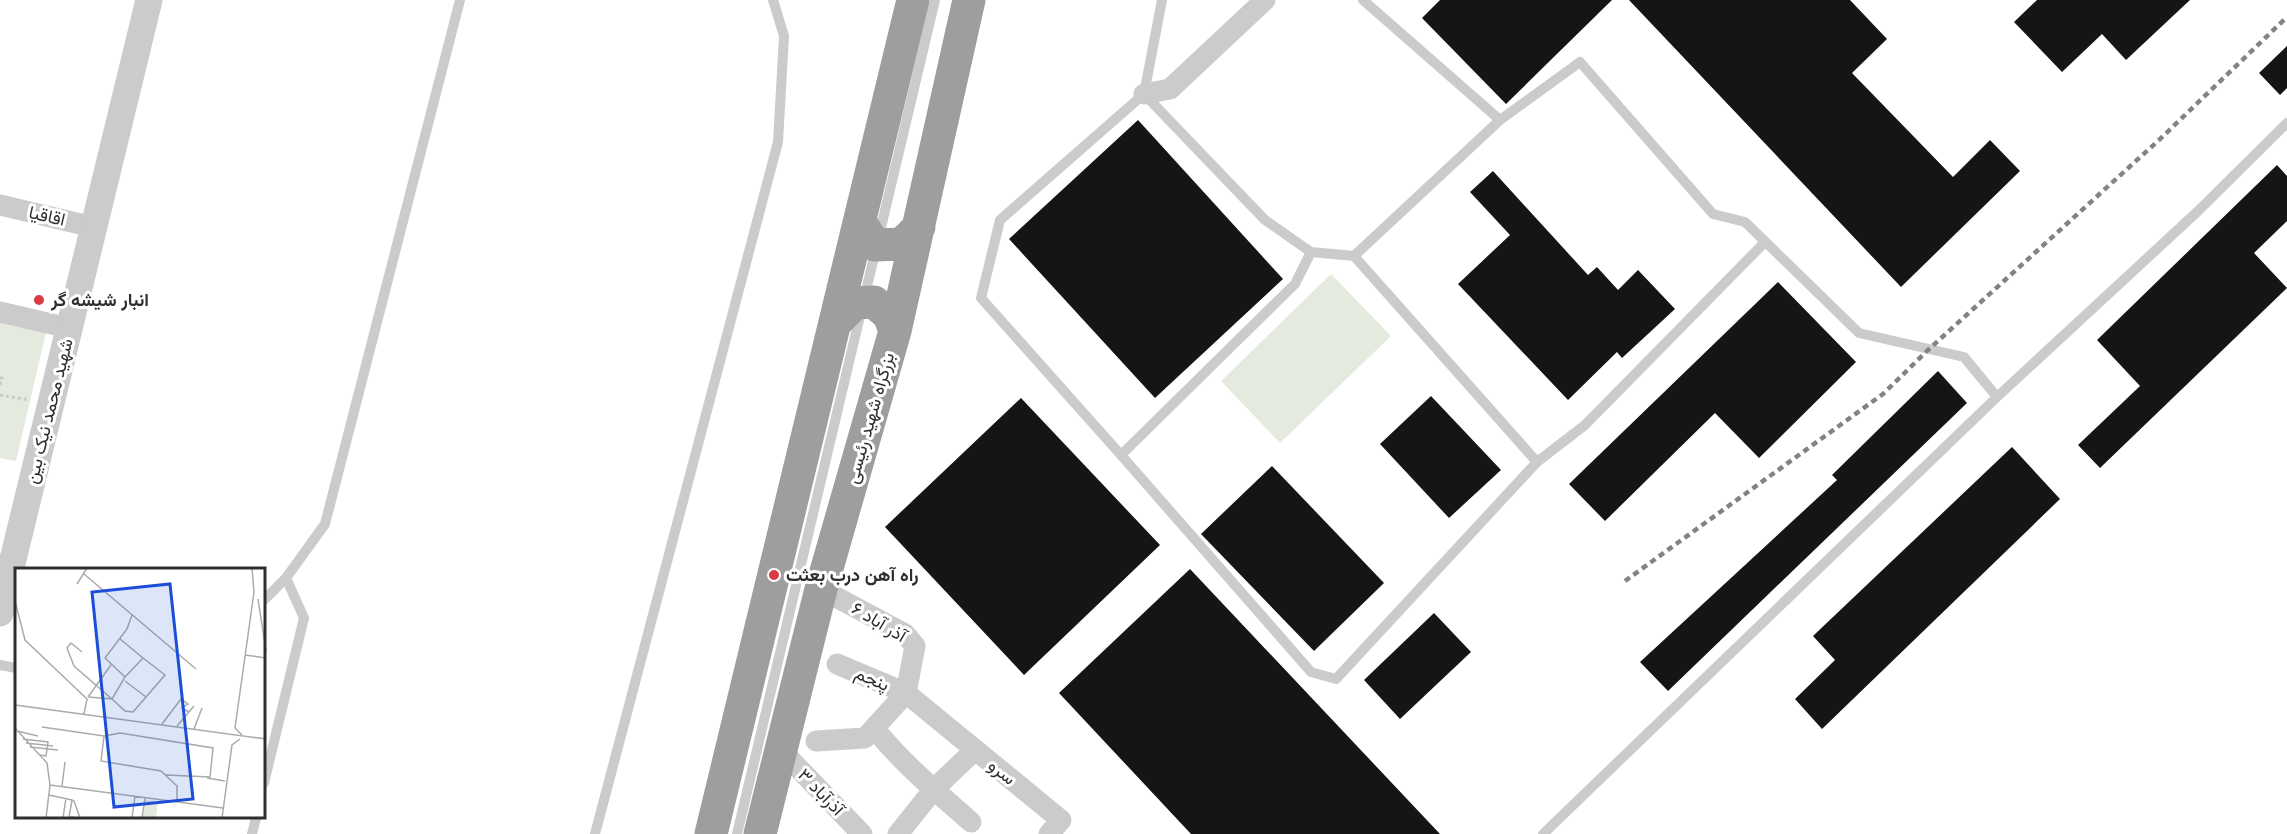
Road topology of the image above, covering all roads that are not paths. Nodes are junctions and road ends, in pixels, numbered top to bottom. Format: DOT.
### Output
graph roads {
  1 [pos="148,0"];
  2 [pos="460,0"];
  3 [pos="773,0"];
  4 [pos="913,0"];
  5 [pos="935,0"];
  6 [pos="969,0"];
  7 [pos="1162,0"];
  8 [pos="1265,0"];
  9 [pos="1363,0"];
  10 [pos="1144,94"];
  11 [pos="1500,120"];
  12 [pos="2287,123"];
  13 [pos="0,205"];
  14 [pos="860,222"];
  15 [pos="93,227"];
  16 [pos="919,227"];
  17 [pos="1765,242"];
  18 [pos="1311,252"];
  19 [pos="1354,256"];
  20 [pos="0,312"];
  21 [pos="836,322"];
  22 [pos="69,328"];
  23 [pos="896,331"];
  24 [pos="1997,397"];
  25 [pos="1121,455"];
  26 [pos="1537,462"];
  27 [pos="286,578"];
  28 [pos="821,589"];
  29 [pos="266,598"];
  30 [pos="0,613"];
  31 [pos="837,664"];
  32 [pos="0,665"];
  33 [pos="15,668"];
  34 [pos="906,693"];
  35 [pos="874,728"];
  36 [pos="816,741"];
  37 [pos="781,750"];
  38 [pos="975,750"];
  39 [pos="266,775"];
  40 [pos="934,789"];
  41 [pos="256,819"];
  42 [pos="1055,827"];
  43 [pos="973,830"];
  44 [pos="852,831"];
  45 [pos="252,834"];
  46 [pos="595,834"];
  47 [pos="711,834"];
  48 [pos="737,834"];
  49 [pos="760,834"];
  50 [pos="898,834"];
  51 [pos="1543,834"];
  1 -- 15 [label="street, شهید محمد نیک بین"];
  2 -- 27 [label="lane"];
  3 -- 46 [label="lane"];
  4 -- 14 [label="highway"];
  5 -- 48 [label="lane"];
  6 -- 16 [label="highway, بزرگراه شهید رئیسی"];
  7 -- 10 [label="lane"];
  8 -- 10 [label="street"];
  9 -- 11 [label="lane"];
  10 -- 18 [label="lane"];
  10 -- 25 [label="lane"];
  11 -- 17 [label="lane"];
  11 -- 19 [label="lane"];
  12 -- 24 [label="lane"];
  13 -- 15 [label="street, اقاقیا"];
  14 -- 16 [label="highway"];
  14 -- 21 [label="highway"];
  15 -- 22 [label="street, شهید محمد نیک بین"];
  16 -- 23 [label="highway, بزرگراه شهید رئیسی"];
  17 -- 24 [label="lane"];
  17 -- 26 [label="lane"];
  18 -- 19 [label="lane"];
  18 -- 25 [label="lane"];
  19 -- 26 [label="lane"];
  20 -- 22 [label="street"];
  21 -- 23 [label="highway"];
  21 -- 47 [label="highway"];
  22 -- 30 [label="street, شهید محمد نیک بین"];
  23 -- 28 [label="highway, بزرگراه شهید رئیسی"];
  24 -- 51 [label="lane"];
  25 -- 26 [label="lane"];
  27 -- 29 [label="lane"];
  27 -- 39 [label="lane"];
  28 -- 34 [label="street, آذر آباد ۶"];
  28 -- 37 [label="highway, بزرگراه شهید رئیسی"];
  31 -- 34 [label="street, پنجم"];
  32 -- 33 [label="lane"];
  34 -- 35 [label="street"];
  34 -- 38 [label="street, سرو"];
  35 -- 36 [label="street"];
  35 -- 40 [label="street"];
  37 -- 44 [label="street, ۳ آذرآباد"];
  37 -- 49 [label="highway, بزرگراه شهید رئیسی"];
  38 -- 40 [label="street"];
  38 -- 42 [label="street, سرو"];
  40 -- 43 [label="street"];
  40 -- 50 [label="street"];
  41 -- 45 [label="lane"];
}
